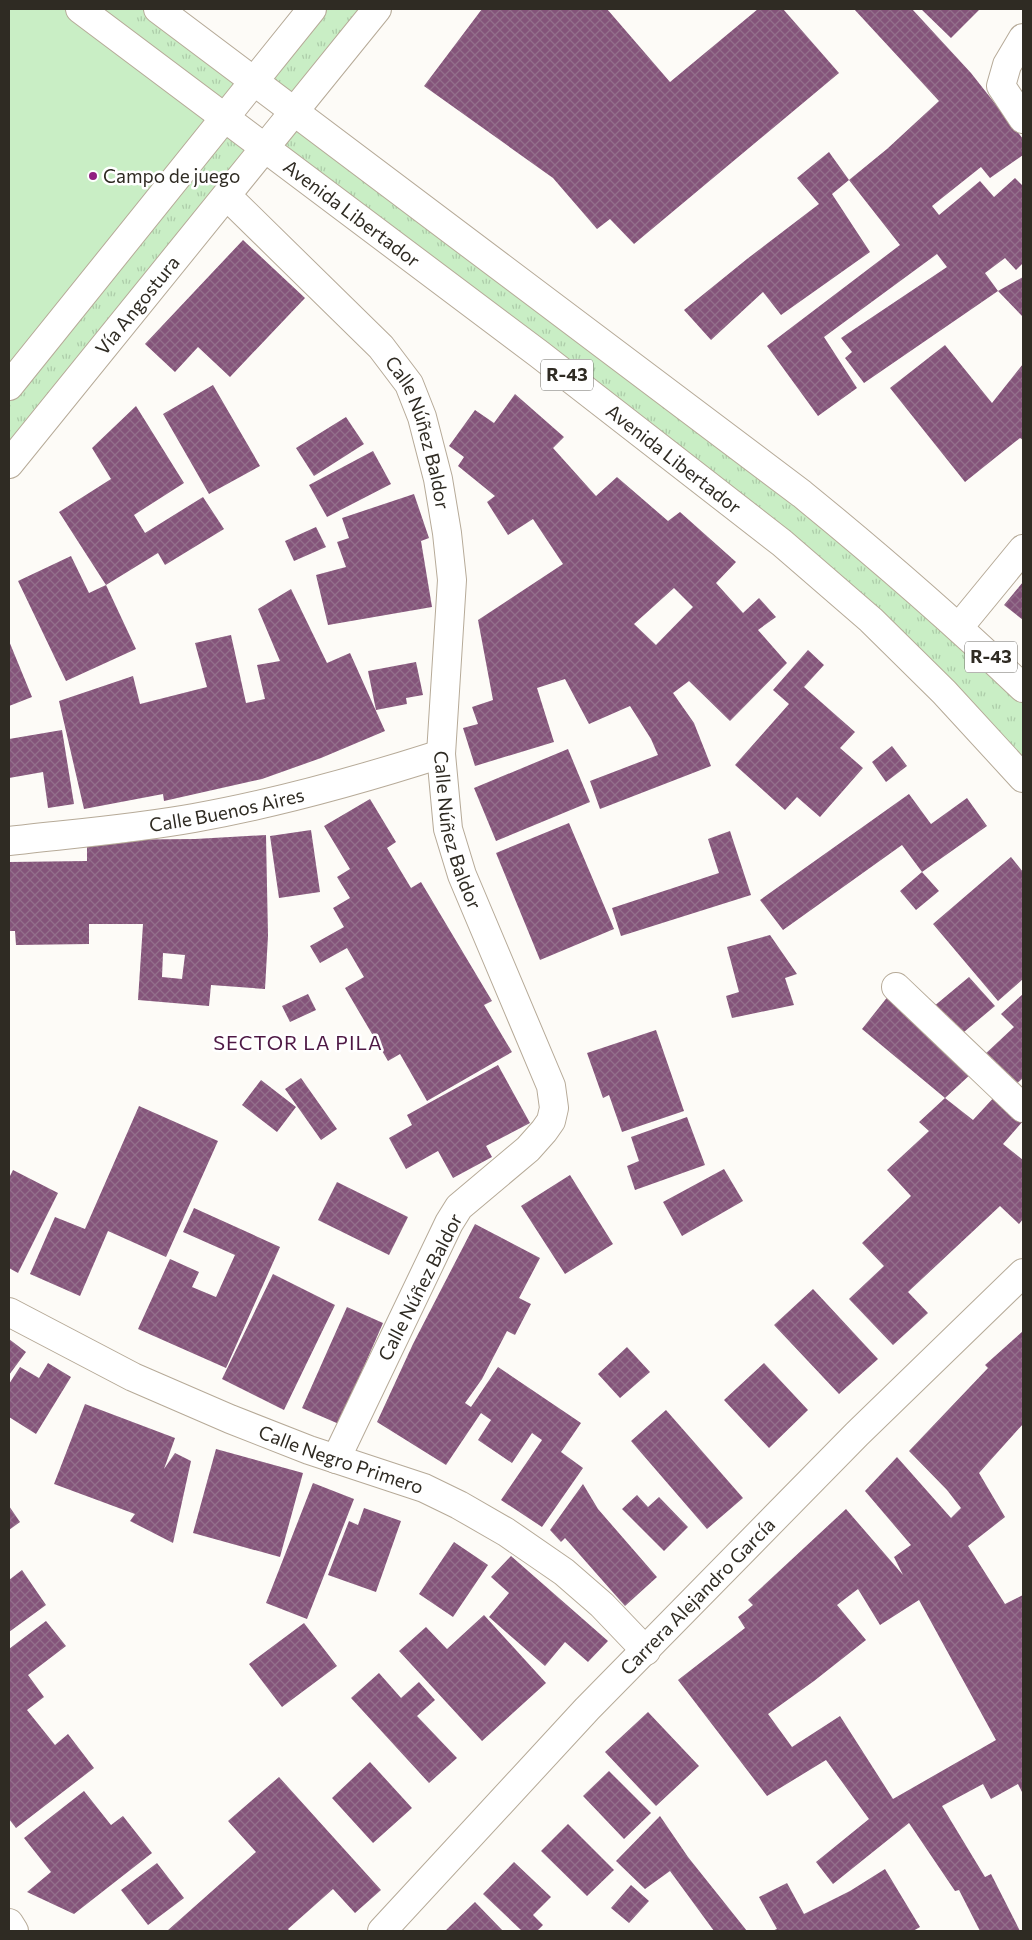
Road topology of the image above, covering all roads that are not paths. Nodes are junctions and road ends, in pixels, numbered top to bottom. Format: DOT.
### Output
graph roads {
  1 [pos="80,9"];
  2 [pos="158,9"];
  3 [pos="312,9"];
  4 [pos="377,9"];
  5 [pos="1023,38"];
  6 [pos="254,81"];
  7 [pos="295,112"];
  8 [pos="224,117"];
  9 [pos="1023,119"];
  10 [pos="266,148"];
  11 [pos="227,196"];
  12 [pos="9,386"];
  13 [pos="9,464"];
  14 [pos="1023,549"];
  15 [pos="959,627"];
  16 [pos="1023,688"];
  17 [pos="441,754"];
  18 [pos="1023,778"];
  19 [pos="9,841"];
  20 [pos="896,987"];
  21 [pos="1023,1108"];
  22 [pos="1023,1273"];
  23 [pos="9,1312"];
  24 [pos="336,1459"];
  25 [pos="646,1651"];
  26 [pos="9,1923"];
  27 [pos="14,1931"];
  28 [pos="382,1931"];
  1 -- 8 [label="street, Avenida Libertador / R-43"];
  2 -- 6 [label="street, R-43"];
  3 -- 6 [label="street"];
  4 -- 7 [label="street"];
  5 -- 9 [label="street"];
  6 -- 7 [label="street, R-43"];
  6 -- 8 [label="street"];
  7 -- 10 [label="street, Vía Angostura"];
  7 -- 15 [label="street, R-43"];
  8 -- 10 [label="street, Avenida Libertador / R-43"];
  8 -- 12 [label="street"];
  10 -- 11 [label="street, Vía Angostura"];
  10 -- 18 [label="street, Avenida Libertador / R-43"];
  11 -- 13 [label="street, Vía Angostura"];
  11 -- 17 [label="street, Calle Núñez Baldor"];
  14 -- 15 [label="street"];
  15 -- 16 [label="street, R-43"];
  17 -- 19 [label="street, Calle Buenos Aires"];
  17 -- 24 [label="street, Calle Núñez Baldor"];
  20 -- 21 [label="street"];
  22 -- 25 [label="street, Carrera Alejandro García"];
  23 -- 24 [label="street, Calle Negro Primero"];
  24 -- 25 [label="street, Calle Negro Primero"];
  25 -- 28 [label="street, Carrera Alejandro García"];
  26 -- 27 [label="street"];
}
